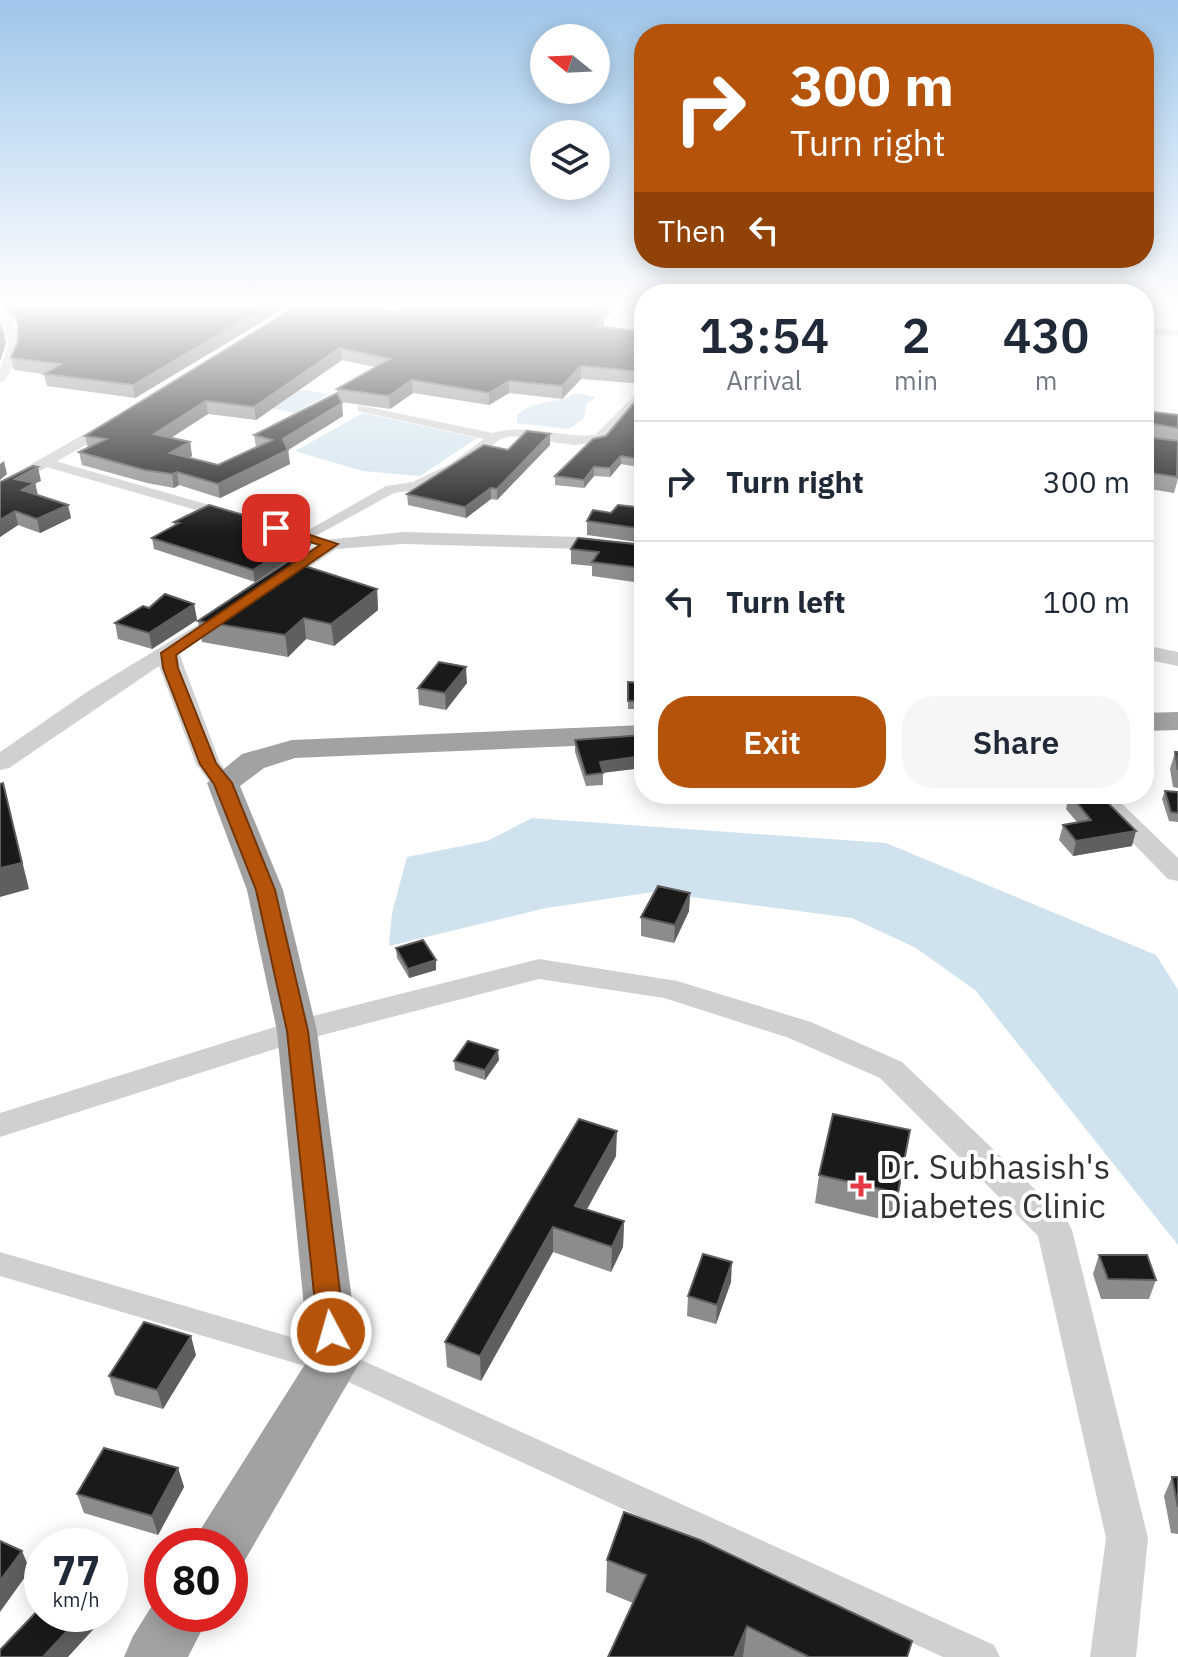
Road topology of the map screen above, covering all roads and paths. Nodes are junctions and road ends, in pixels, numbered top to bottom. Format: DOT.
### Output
graph roads {
  1 [pos="634,401"];
  2 [pos="362,408"];
  3 [pos="126,415"];
  4 [pos="494,437"];
  5 [pos="48,463"];
  6 [pos="0,489"];
  7 [pos="244,519"];
  8 [pos="331,544"];
  9 [pos="634,550"];
  10 [pos="168,653"];
  11 [pos="1154,654"];
  12 [pos="1178,659"];
  13 [pos="1178,721"];
  14 [pos="1154,722"];
  15 [pos="634,734"];
  16 [pos="0,763"];
  17 [pos="223,783"];
  18 [pos="1108,804"];
  19 [pos="1178,873"];
  20 [pos="297,1031"];
  21 [pos="0,1125"];
  22 [pos="0,1264"];
  23 [pos="335,1362"];
  24 [pos="233,1528"];
  25 [pos="170,1632"];
  26 [pos="154,1657"];
  27 [pos="982,1657"];
  28 [pos="1113,1657"];
  1 -- 4 [label="street"];
  2 -- 4 [label="street"];
  3 -- 5 [label="street"];
  4 -- 8 [label="street"];
  5 -- 6 [label="street"];
  5 -- 7 [label="street"];
  8 -- 9 [label="street"];
  8 -- 10 [label="street"];
  10 -- 16 [label="street"];
  10 -- 17 [label="street"];
  11 -- 12 [label="street"];
  13 -- 14 [label="highway"];
  15 -- 17 [label="highway"];
  17 -- 20 [label="highway"];
  18 -- 19 [label="street"];
  20 -- 21 [label="street"];
  20 -- 23 [label="highway"];
  20 -- 28 [label="street"];
  22 -- 23 [label="street"];
  23 -- 24 [label="highway"];
  23 -- 27 [label="street"];
  25 -- 26 [label="highway"];
}
